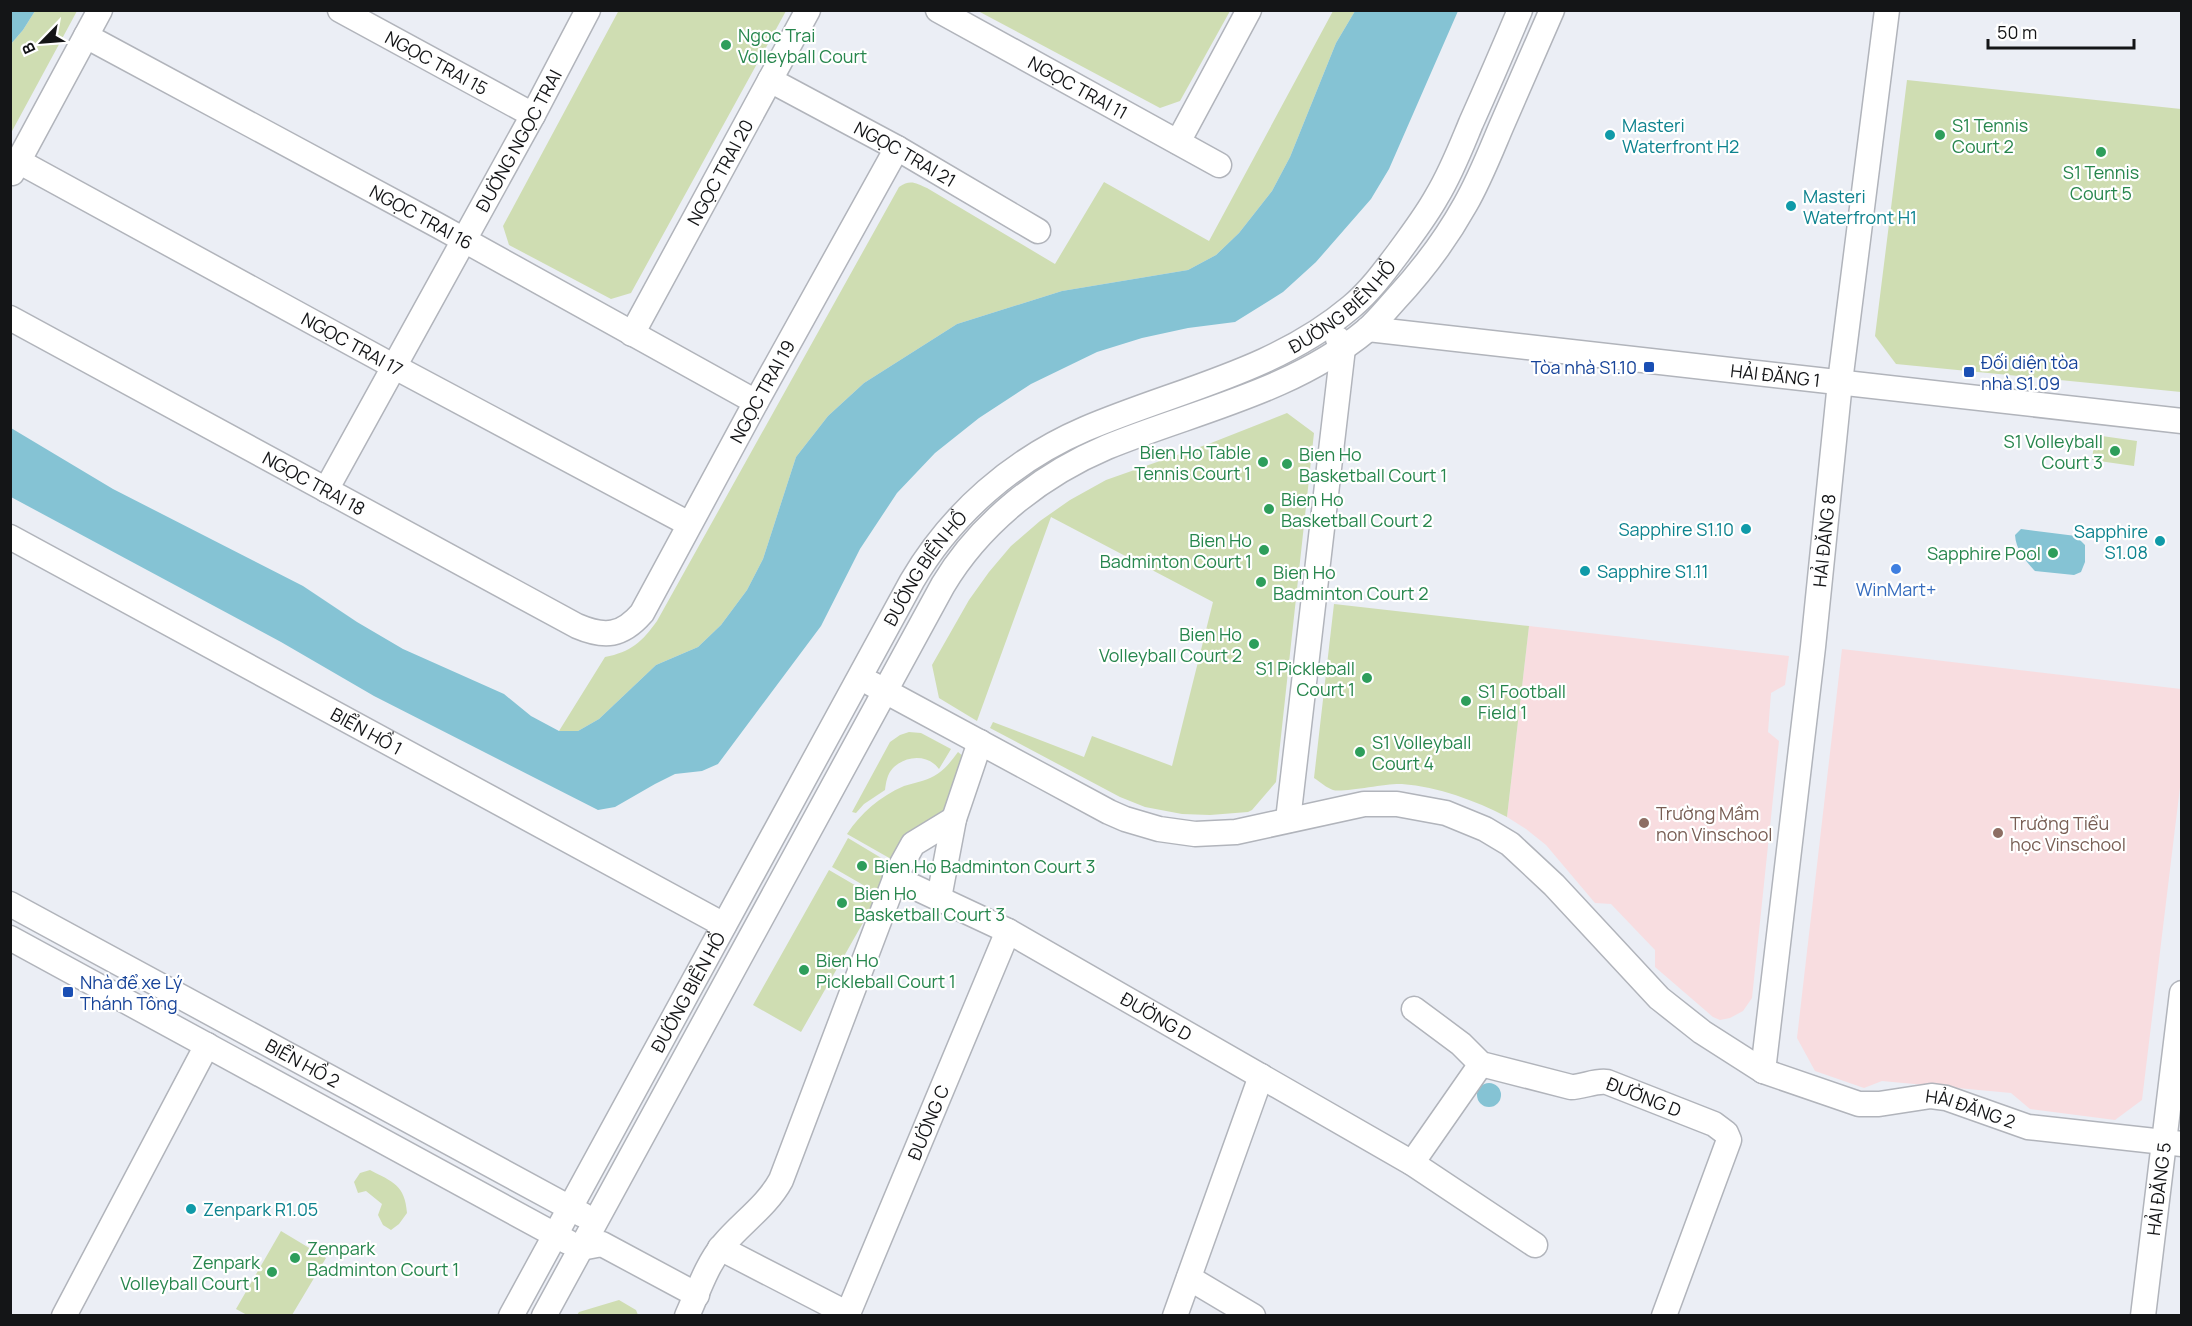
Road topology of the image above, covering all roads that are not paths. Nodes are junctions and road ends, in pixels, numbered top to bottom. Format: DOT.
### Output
graph roads {
  1 [pos="100,10"];
  2 [pos="340,10"];
  3 [pos="588,10"];
  4 [pos="808,10"];
  5 [pos="938,10"];
  6 [pos="1249,10"];
  7 [pos="1520,10"];
  8 [pos="1552,10"];
  9 [pos="1887,10"];
  10 [pos="86,36"];
  11 [pos="770,80"];
  12 [pos="533,115"];
  13 [pos="1178,142"];
  14 [pos="897,148"];
  15 [pos="1219,165"];
  16 [pos="14,168"];
  17 [pos="1038,231"];
  18 [pos="464,240"];
  19 [pos="1353,306"];
  20 [pos="10,318"];
  21 [pos="1330,324"];
  22 [pos="1368,329"];
  23 [pos="632,334"];
  24 [pos="1343,348"];
  25 [pos="393,366"];
  26 [pos="1840,382"];
  27 [pos="756,402"];
  28 [pos="2181,422"];
  29 [pos="326,490"];
  30 [pos="689,524"];
  31 [pos="10,537"];
  32 [pos="623,630"];
  33 [pos="859,677"];
  34 [pos="885,691"];
  35 [pos="980,742"];
  36 [pos="954,819"];
  37 [pos="1288,820"];
  38 [pos="895,878"];
  39 [pos="939,898"];
  40 [pos="10,904"];
  41 [pos="724,926"];
  42 [pos="1008,931"];
  43 [pos="10,938"];
  44 [pos="2181,993"];
  45 [pos="1414,1009"];
  46 [pos="207,1045"];
  47 [pos="1481,1064"];
  48 [pos="1763,1071"];
  49 [pos="1261,1076"];
  50 [pos="2172,1143"];
  51 [pos="1412,1163"];
  52 [pos="570,1208"];
  53 [pos="555,1234"];
  54 [pos="593,1238"];
  55 [pos="1535,1245"];
  56 [pos="720,1248"];
  57 [pos="1189,1278"];
  58 [pos="692,1305"];
  59 [pos="847,1315"];
  60 [pos="64,1316"];
  61 [pos="511,1316"];
  62 [pos="544,1316"];
  63 [pos="1175,1316"];
  64 [pos="1253,1316"];
  65 [pos="1664,1316"];
  66 [pos="2143,1316"];
  1 -- 10 [label="street"];
  2 -- 12 [label="street, NGỌC TRAI 15"];
  3 -- 12 [label="street, ĐƯỜNG NGỌC TRAI"];
  4 -- 11 [label="street, NGỌC TRAI 20"];
  5 -- 13 [label="street, NGỌC TRAI 11"];
  6 -- 13 [label="street"];
  7 -- 19 [label="street, ĐƯỜNG BIỂN HỒ"];
  8 -- 22 [label="street, ĐƯỜNG BIỂN HỒ"];
  9 -- 26 [label="street, HẢI ĐĂNG 8"];
  10 -- 16 [label="street"];
  10 -- 18 [label="street, NGỌC TRAI 16"];
  11 -- 14 [label="street, NGỌC TRAI 21"];
  11 -- 23 [label="street, NGỌC TRAI 20"];
  12 -- 18 [label="street, ĐƯỜNG NGỌC TRAI"];
  13 -- 15 [label="street, NGỌC TRAI 11"];
  14 -- 17 [label="street, NGỌC TRAI 21"];
  14 -- 27 [label="street, NGỌC TRAI 19"];
  16 -- 25 [label="street, NGỌC TRAI 17"];
  18 -- 23 [label="street, NGỌC TRAI 16"];
  18 -- 25 [label="street, ĐƯỜNG NGỌC TRAI"];
  19 -- 21 [label="street, ĐƯỜNG BIỂN HỒ"];
  19 -- 22 [label="street"];
  20 -- 29 [label="street, NGỌC TRAI 18"];
  21 -- 24 [label="street"];
  21 -- 33 [label="street, ĐƯỜNG BIỂN HỒ"];
  22 -- 24 [label="street, ĐƯỜNG BIỂN HỒ"];
  22 -- 26 [label="street, HẢI ĐĂNG 1"];
  23 -- 27 [label="street, NGỌC TRAI 16"];
  24 -- 34 [label="street, ĐƯỜNG BIỂN HỒ"];
  24 -- 37 [label="street"];
  25 -- 29 [label="street, ĐƯỜNG NGỌC TRAI"];
  25 -- 30 [label="street, NGỌC TRAI 17"];
  26 -- 28 [label="street, HẢI ĐĂNG 1"];
  26 -- 48 [label="street, HẢI ĐĂNG 8"];
  27 -- 30 [label="street, NGỌC TRAI 19"];
  29 -- 32 [label="street, NGỌC TRAI 18"];
  30 -- 32 [label="street, NGỌC TRAI 19"];
  31 -- 41 [label="street, BIỂN HỒ 1"];
  33 -- 34 [label="street, HẢI ĐĂNG 2"];
  33 -- 41 [label="street, ĐƯỜNG BIỂN HỒ"];
  34 -- 35 [label="street, HẢI ĐĂNG 2"];
  34 -- 54 [label="street, ĐƯỜNG BIỂN HỒ"];
  35 -- 36 [label="street"];
  35 -- 37 [label="street, HẢI ĐĂNG 2"];
  36 -- 38 [label="street"];
  36 -- 39 [label="street"];
  37 -- 48 [label="street, HẢI ĐĂNG 2"];
  38 -- 39 [label="street, ĐƯỜNG D"];
  38 -- 56 [label="street"];
  39 -- 42 [label="street, ĐƯỜNG D"];
  40 -- 52 [label="street, BIỂN HỒ 2"];
  41 -- 52 [label="street, ĐƯỜNG BIỂN HỒ"];
  42 -- 49 [label="street, ĐƯỜNG D"];
  42 -- 59 [label="street, ĐƯỜNG C"];
  43 -- 46 [label="street, BIỂN HỒ 2"];
  44 -- 50 [label="street, HẢI ĐĂNG 5"];
  45 -- 47 [label="street"];
  46 -- 53 [label="street, BIỂN HỒ 2"];
  46 -- 60 [label="street"];
  47 -- 51 [label="street"];
  47 -- 65 [label="street, ĐƯỜNG D"];
  48 -- 50 [label="street, HẢI ĐĂNG 2"];
  49 -- 51 [label="street, ĐƯỜNG D"];
  49 -- 57 [label="street"];
  50 -- 66 [label="street, HẢI ĐĂNG 5"];
  51 -- 55 [label="street, ĐƯỜNG D"];
  52 -- 53 [label="street, ĐƯỜNG BIỂN HỒ"];
  52 -- 54 [label="street, BIỂN HỒ 2"];
  53 -- 54 [label="street, BIỂN HỒ 2"];
  53 -- 61 [label="street, ĐƯỜNG BIỂN HỒ"];
  54 -- 58 [label="street"];
  54 -- 62 [label="street, ĐƯỜNG BIỂN HỒ"];
  56 -- 58 [label="street"];
  56 -- 59 [label="street, ĐƯỜNG C"];
  57 -- 63 [label="street"];
  57 -- 64 [label="street"];
}
